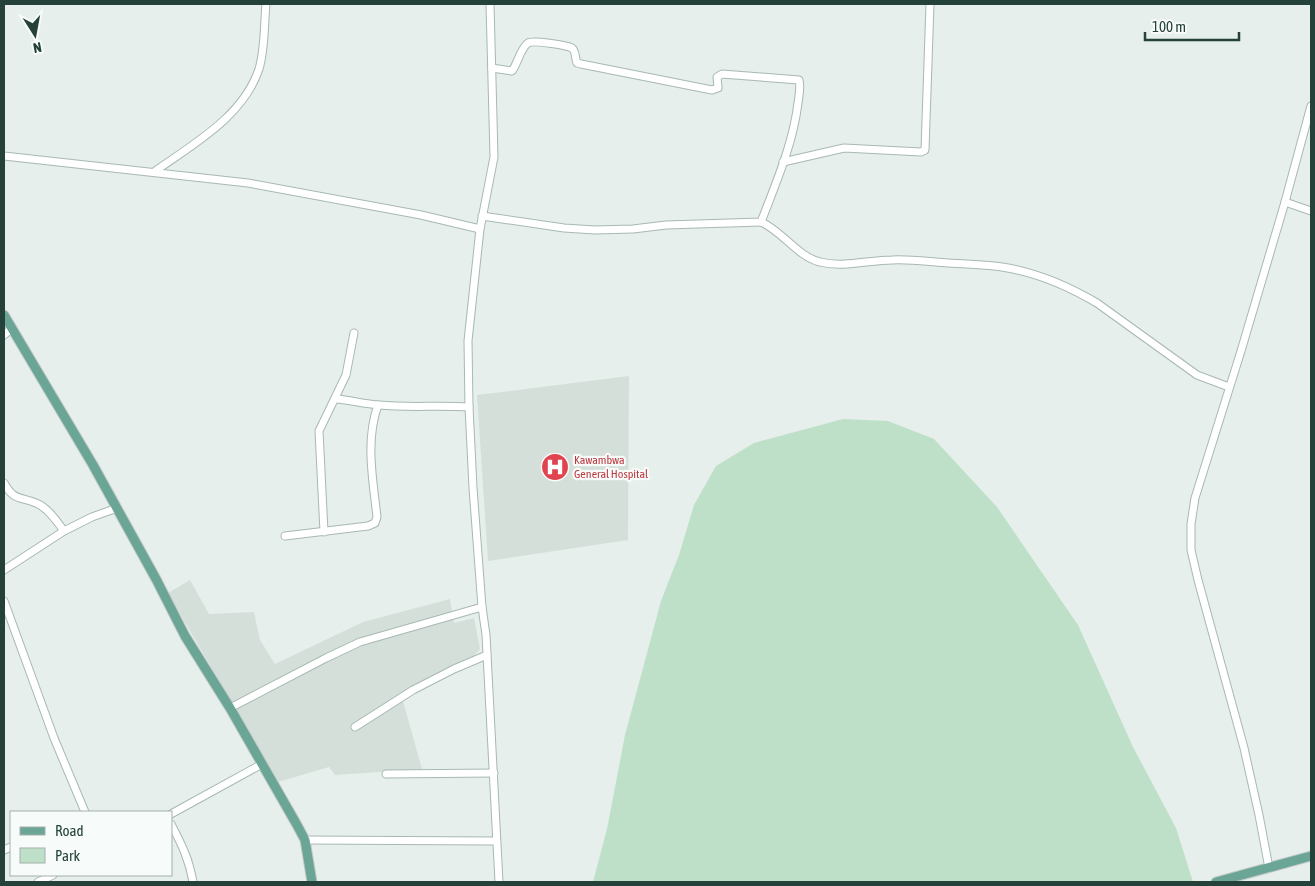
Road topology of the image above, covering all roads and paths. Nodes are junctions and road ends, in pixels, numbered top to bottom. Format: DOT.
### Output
graph roads {
  1 [pos="266,4"];
  2 [pos="490,4"];
  3 [pos="930,4"];
  4 [pos="492,68"];
  5 [pos="1311,106"];
  6 [pos="4,156"];
  7 [pos="783,162"];
  8 [pos="154,172"];
  9 [pos="1285,202"];
  10 [pos="1311,211"];
  11 [pos="482,216"];
  12 [pos="761,222"];
  13 [pos="480,229"];
  14 [pos="4,315"];
  15 [pos="12,328"];
  16 [pos="354,333"];
  17 [pos="4,335"];
  18 [pos="1229,387"];
  19 [pos="336,399"];
  20 [pos="378,405"];
  21 [pos="469,407"];
  22 [pos="4,483"];
  23 [pos="117,508"];
  24 [pos="64,531"];
  25 [pos="324,532"];
  26 [pos="285,536"];
  27 [pos="4,570"];
  28 [pos="4,601"];
  29 [pos="482,607"];
  30 [pos="487,655"];
  31 [pos="230,708"];
  32 [pos="355,727"];
  33 [pos="262,764"];
  34 [pos="494,773"];
  35 [pos="386,774"];
  36 [pos="85,811"];
  37 [pos="172,813"];
  38 [pos="172,826"];
  39 [pos="305,840"];
  40 [pos="495,841"];
  41 [pos="1311,856"];
  42 [pos="1268,868"];
  43 [pos="51,876"];
  44 [pos="1243,879"];
  45 [pos="38,882"];
  46 [pos="193,882"];
  47 [pos="312,882"];
  48 [pos="498,882"];
  49 [pos="1216,882"];
  1 -- 8 [label="street"];
  2 -- 4 [label="street"];
  3 -- 7 [label="street"];
  4 -- 7 [label="street"];
  4 -- 11 [label="street"];
  5 -- 9 [label="street"];
  6 -- 8 [label="street"];
  7 -- 12 [label="street"];
  8 -- 13 [label="street"];
  9 -- 10 [label="street"];
  9 -- 18 [label="street"];
  11 -- 12 [label="street"];
  11 -- 13 [label="street"];
  12 -- 18 [label="street"];
  13 -- 21 [label="street"];
  14 -- 15 [label="main road"];
  15 -- 17 [label="street"];
  15 -- 23 [label="main road"];
  16 -- 19 [label="street"];
  18 -- 42 [label="street"];
  19 -- 20 [label="street"];
  19 -- 25 [label="street"];
  20 -- 21 [label="street"];
  20 -- 25 [label="street"];
  21 -- 29 [label="street"];
  22 -- 24 [label="street"];
  23 -- 24 [label="street"];
  23 -- 31 [label="main road"];
  24 -- 27 [label="street"];
  25 -- 26 [label="street"];
  28 -- 36 [label="street"];
  29 -- 30 [label="street"];
  29 -- 31 [label="street"];
  30 -- 32 [label="street"];
  30 -- 34 [label="street"];
  31 -- 33 [label="main road"];
  33 -- 37 [label="street"];
  33 -- 39 [label="main road"];
  34 -- 35 [label="street"];
  34 -- 40 [label="street"];
  38 -- 46 [label="street"];
  39 -- 40 [label="street"];
  39 -- 47 [label="main road"];
  40 -- 48 [label="street"];
  41 -- 42 [label="main road"];
  42 -- 44 [label="main road"];
  43 -- 45 [label="street"];
  44 -- 49 [label="main road"];
}
